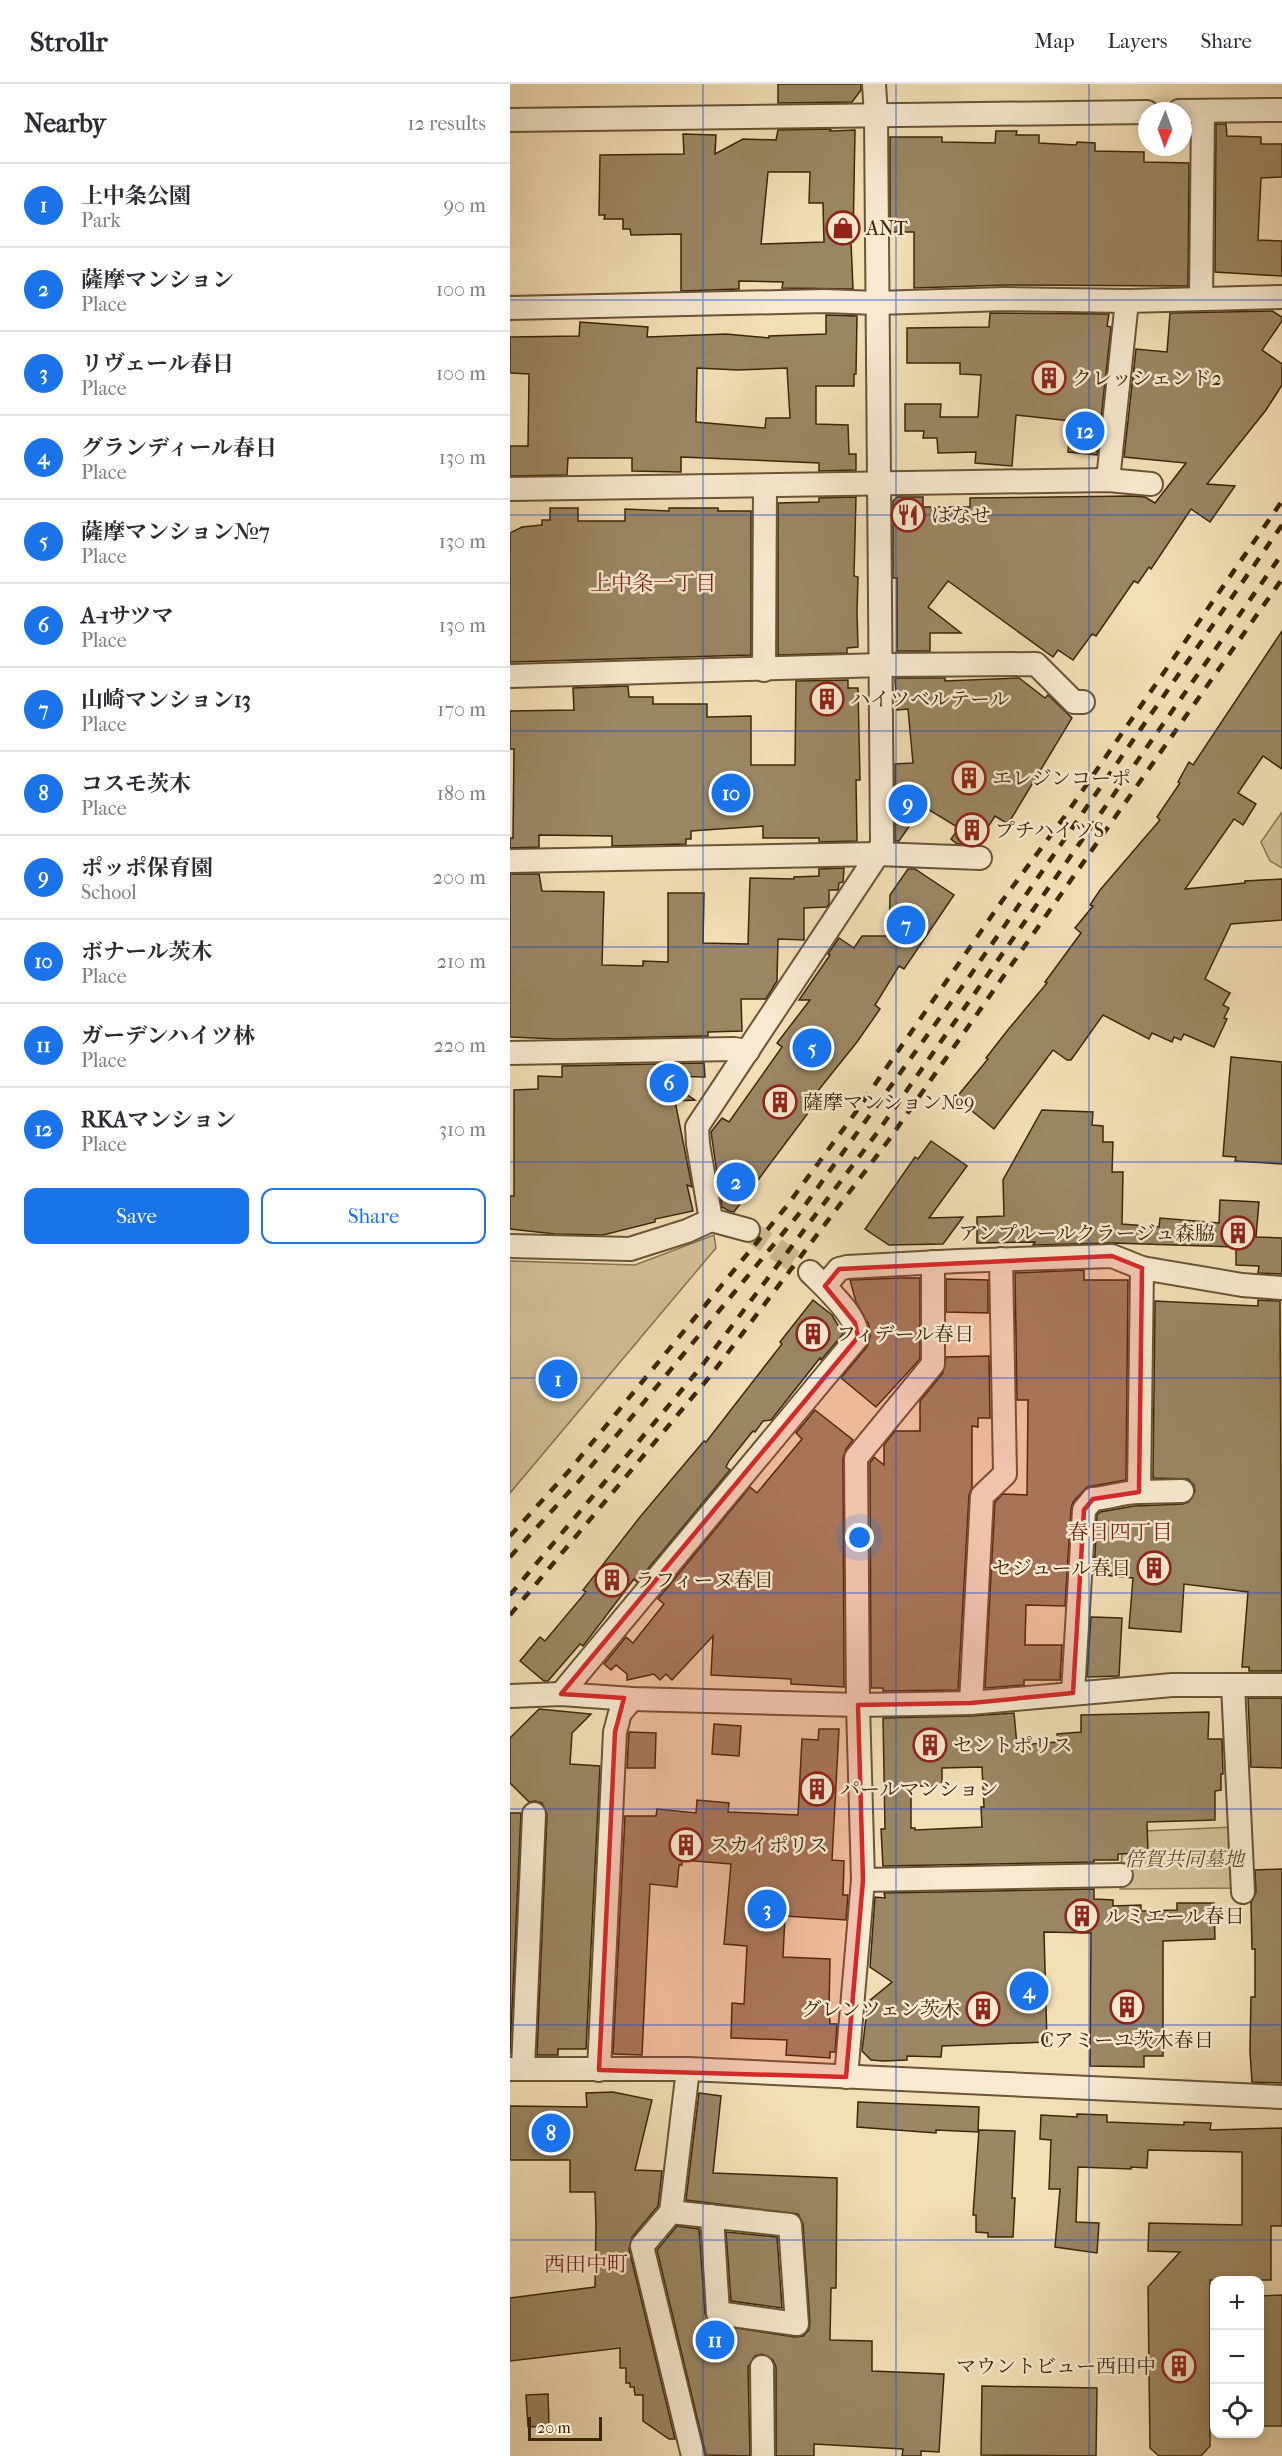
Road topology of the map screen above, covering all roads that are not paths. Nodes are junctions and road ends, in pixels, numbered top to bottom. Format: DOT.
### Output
graph roads {
  1 [pos="874,84"];
  2 [pos="1282,110"];
  3 [pos="1192,111"];
  4 [pos="1203,111"];
  5 [pos="1138,112"];
  6 [pos="876,116"];
  7 [pos="510,120"];
  8 [pos="1282,297"];
  9 [pos="1201,299"];
  10 [pos="1127,301"];
  11 [pos="877,303"];
  12 [pos="510,308"];
  13 [pos="1108,480"];
  14 [pos="1151,483"];
  15 [pos="878,484"];
  16 [pos="765,486"];
  17 [pos="510,489"];
  18 [pos="882,665"];
  19 [pos="764,670"];
  20 [pos="510,676"];
  21 [pos="1083,702"];
  22 [pos="878,854"];
  23 [pos="980,858"];
  24 [pos="510,861"];
  25 [pos="748,1051"];
  26 [pos="510,1053"];
  27 [pos="711,1220"];
  28 [pos="748,1230"];
  29 [pos="510,1246"];
  30 [pos="1001,1259"];
  31 [pos="933,1262"];
  32 [pos="1142,1268"];
  33 [pos="1282,1288"];
  34 [pos="1182,1491"];
  35 [pos="1139,1492"];
  36 [pos="1233,1685"];
  37 [pos="1282,1685"];
  38 [pos="1073,1693"];
  39 [pos="561,1694"];
  40 [pos="510,1696"];
  41 [pos="632,1699"];
  42 [pos="971,1703"];
  43 [pos="858,1705"];
  44 [pos="534,1814"];
  45 [pos="1120,1875"];
  46 [pos="863,1880"];
  47 [pos="1243,1892"];
  48 [pos="516,2069"];
  49 [pos="600,2070"];
  50 [pos="688,2070"];
  51 [pos="846,2077"];
  52 [pos="1282,2097"];
  53 [pos="671,2212"];
  54 [pos="712,2216"];
  55 [pos="762,2367"];
  56 [pos="693,2456"];
  57 [pos="763,2456"];
  1 -- 6 [label="street"];
  2 -- 4 [label="street"];
  3 -- 4 [label="street"];
  4 -- 9 [label="street"];
  5 -- 6 [label="street"];
  6 -- 7 [label="street"];
  6 -- 11 [label="street"];
  8 -- 9 [label="street"];
  9 -- 10 [label="street"];
  10 -- 11 [label="street"];
  10 -- 13 [label="street"];
  11 -- 12 [label="street"];
  11 -- 15 [label="street"];
  13 -- 14 [label="street"];
  13 -- 15 [label="street"];
  15 -- 16 [label="street"];
  15 -- 18 [label="street"];
  16 -- 17 [label="street"];
  16 -- 19 [label="street"];
  18 -- 19 [label="street"];
  18 -- 21 [label="street"];
  18 -- 22 [label="street"];
  19 -- 20 [label="street"];
  22 -- 23 [label="street"];
  22 -- 24 [label="street"];
  22 -- 25 [label="street"];
  25 -- 26 [label="street"];
  25 -- 27 [label="street"];
  27 -- 28 [label="street"];
  27 -- 29 [label="street"];
  30 -- 31 [label="street"];
  30 -- 32 [label="street"];
  30 -- 42 [label="street"];
  31 -- 39 [label="street"];
  31 -- 43 [label="street"];
  32 -- 33 [label="street"];
  32 -- 35 [label="street"];
  34 -- 35 [label="street"];
  35 -- 38 [label="street"];
  36 -- 37 [label="street"];
  36 -- 38 [label="street"];
  36 -- 47 [label="street"];
  38 -- 42 [label="street"];
  39 -- 40 [label="street"];
  39 -- 41 [label="street"];
  41 -- 43 [label="street"];
  41 -- 49 [label="street"];
  42 -- 43 [label="street"];
  43 -- 46 [label="street"];
  44 -- 48 [label="street"];
  45 -- 46 [label="street"];
  46 -- 51 [label="street"];
  48 -- 49 [label="street"];
  49 -- 50 [label="street"];
  50 -- 51 [label="street"];
  50 -- 53 [label="street"];
  51 -- 52 [label="street"];
  53 -- 54 [label="street"];
  53 -- 56 [label="street"];
  54 -- 54 [label="street"];
  55 -- 57 [label="street"];
}
